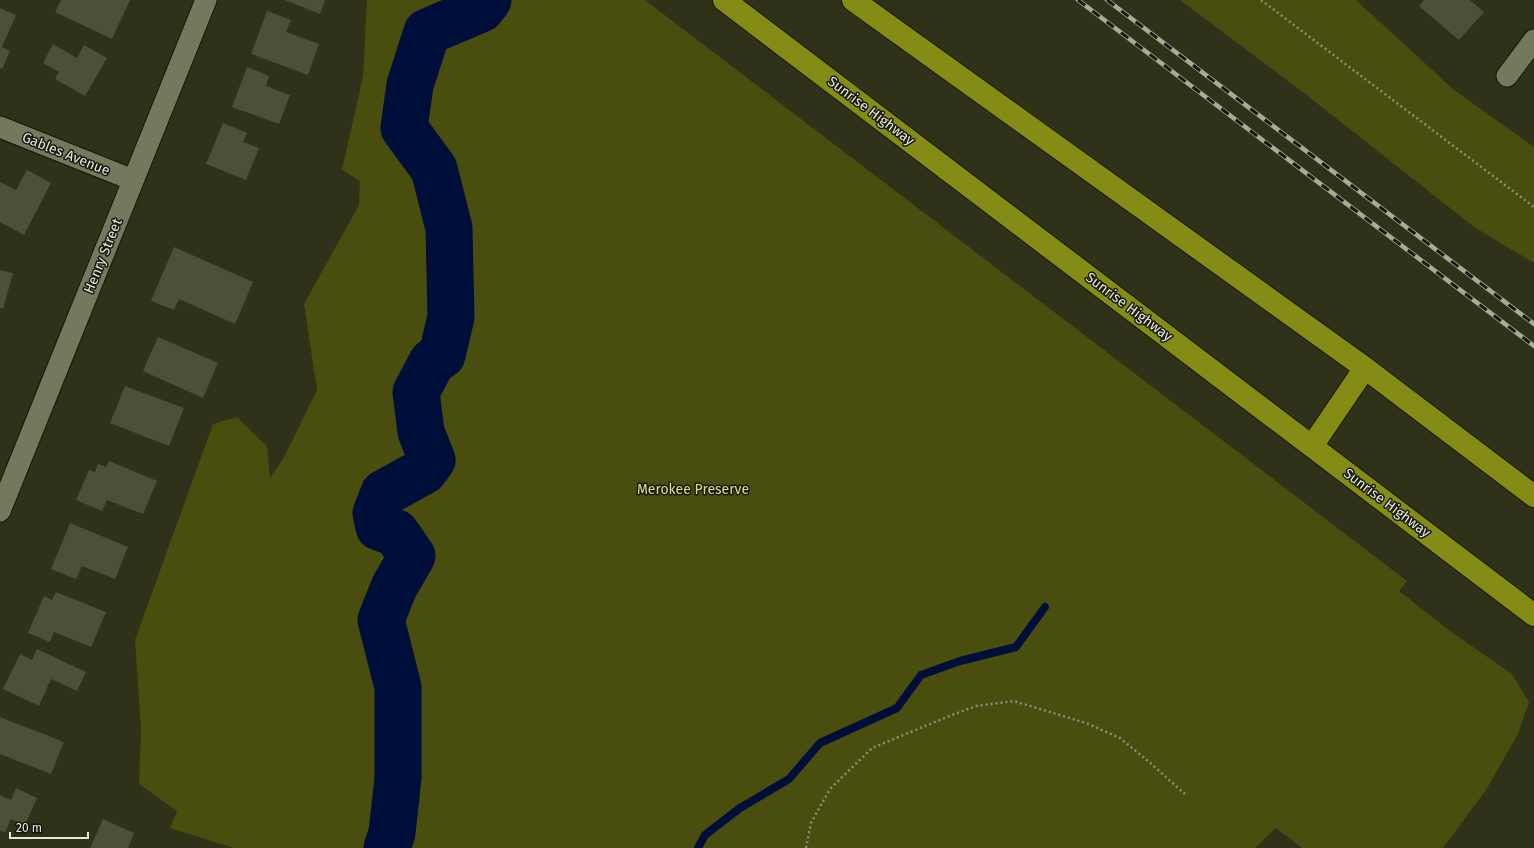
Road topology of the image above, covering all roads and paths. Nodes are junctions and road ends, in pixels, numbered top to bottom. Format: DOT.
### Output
graph roads {
  1 [pos="206,0"];
  2 [pos="724,0"];
  3 [pos="853,0"];
  4 [pos="1261,0"];
  5 [pos="1534,40"];
  6 [pos="1507,76"];
  7 [pos="0,127"];
  8 [pos="133,180"];
  9 [pos="1534,206"];
  10 [pos="1365,368"];
  11 [pos="1312,446"];
  12 [pos="1534,496"];
  13 [pos="0,511"];
  14 [pos="1534,615"];
  15 [pos="1185,794"];
  16 [pos="806,848"];
  1 -- 8 [label="street, Henry Street"];
  2 -- 11 [label="highway, Sunrise Highway"];
  3 -- 10 [label="highway"];
  4 -- 9 [label="path"];
  5 -- 6 [label="street"];
  7 -- 8 [label="street, Gables Avenue"];
  8 -- 13 [label="street, Henry Street"];
  10 -- 11 [label="highway"];
  10 -- 12 [label="highway"];
  11 -- 14 [label="highway, Sunrise Highway"];
  15 -- 16 [label="path"];
}
